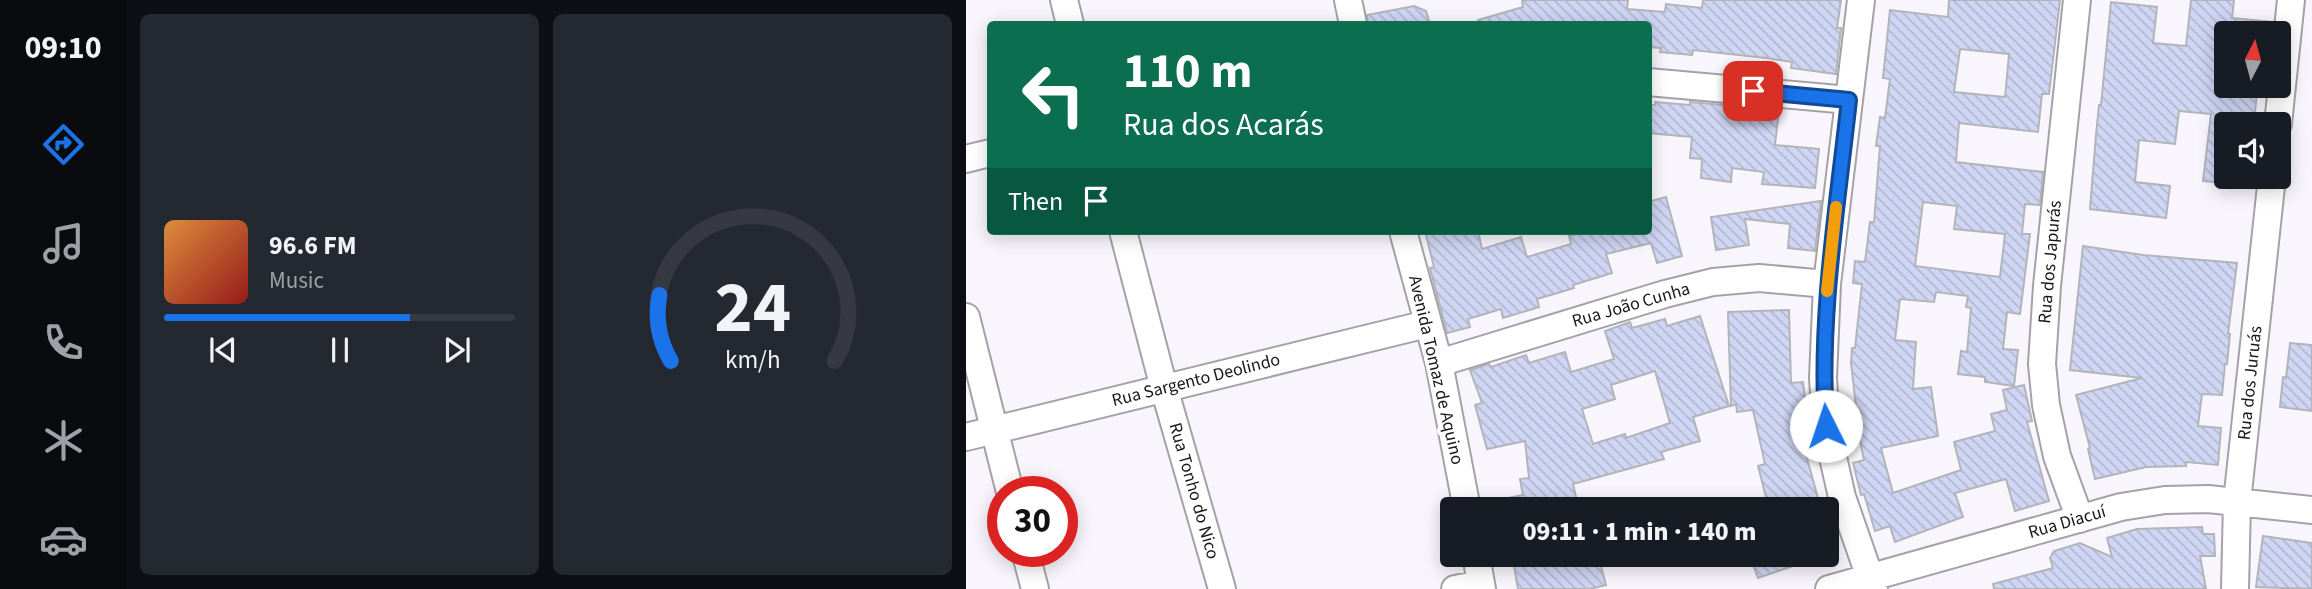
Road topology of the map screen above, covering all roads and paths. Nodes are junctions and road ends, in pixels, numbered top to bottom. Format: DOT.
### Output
graph roads {
  1 [pos="1064,0"];
  2 [pos="1348,0"];
  3 [pos="1861,0"];
  4 [pos="2077,0"];
  5 [pos="2291,0"];
  6 [pos="1069,21"];
  7 [pos="1352,21"];
  8 [pos="1652,82"];
  9 [pos="1849,100"];
  10 [pos="2279,112"];
  11 [pos="987,154"];
  12 [pos="966,159"];
  13 [pos="2271,189"];
  14 [pos="1124,235"];
  15 [pos="1404,235"];
  16 [pos="1827,284"];
  17 [pos="966,317"];
  18 [pos="1427,324"];
  19 [pos="1438,363"];
  20 [pos="1164,388"];
  21 [pos="994,430"];
  22 [pos="966,437"];
  23 [pos="1006,476"];
  24 [pos="1465,497"];
  25 [pos="2237,502"];
  26 [pos="2312,510"];
  27 [pos="2080,519"];
  28 [pos="1029,567"];
  29 [pos="1478,567"];
  30 [pos="1872,582"];
  31 [pos="1482,587"];
  32 [pos="1035,589"];
  33 [pos="1222,589"];
  34 [pos="1455,589"];
  35 [pos="1829,589"];
  36 [pos="2235,589"];
  1 -- 6 [label="street"];
  2 -- 7 [label="street"];
  3 -- 9 [label="street"];
  4 -- 27 [label="street, Rua dos Japurás"];
  5 -- 10 [label="street"];
  8 -- 9 [label="street"];
  9 -- 16 [label="street"];
  11 -- 12 [label="street"];
  13 -- 25 [label="street, Rua dos Juruás"];
  14 -- 20 [label="street, Rua Tonho do Nico"];
  15 -- 18 [label="street, Avenida Tomaz de Aquino"];
  16 -- 19 [label="street, Rua João Cunha"];
  16 -- 30 [label="street"];
  17 -- 21 [label="street"];
  18 -- 19 [label="street, Avenida Tomaz de Aquino"];
  18 -- 20 [label="street, Rua Sargento Deolindo"];
  19 -- 24 [label="street, Avenida Tomaz de Aquino"];
  20 -- 21 [label="street, Rua Sargento Deolindo"];
  20 -- 33 [label="street, Rua Tonho do Nico"];
  21 -- 22 [label="street, Rua Sargento Deolindo"];
  21 -- 23 [label="street"];
  25 -- 26 [label="street, Rua Diacuí"];
  25 -- 27 [label="street, Rua Diacuí"];
  25 -- 36 [label="street, Rua dos Juruás"];
  27 -- 30 [label="street, Rua Diacuí"];
  28 -- 32 [label="street"];
  29 -- 31 [label="street"];
  30 -- 35 [label="street, Rua Diacuí"];
  31 -- 34 [label="street"];
}
